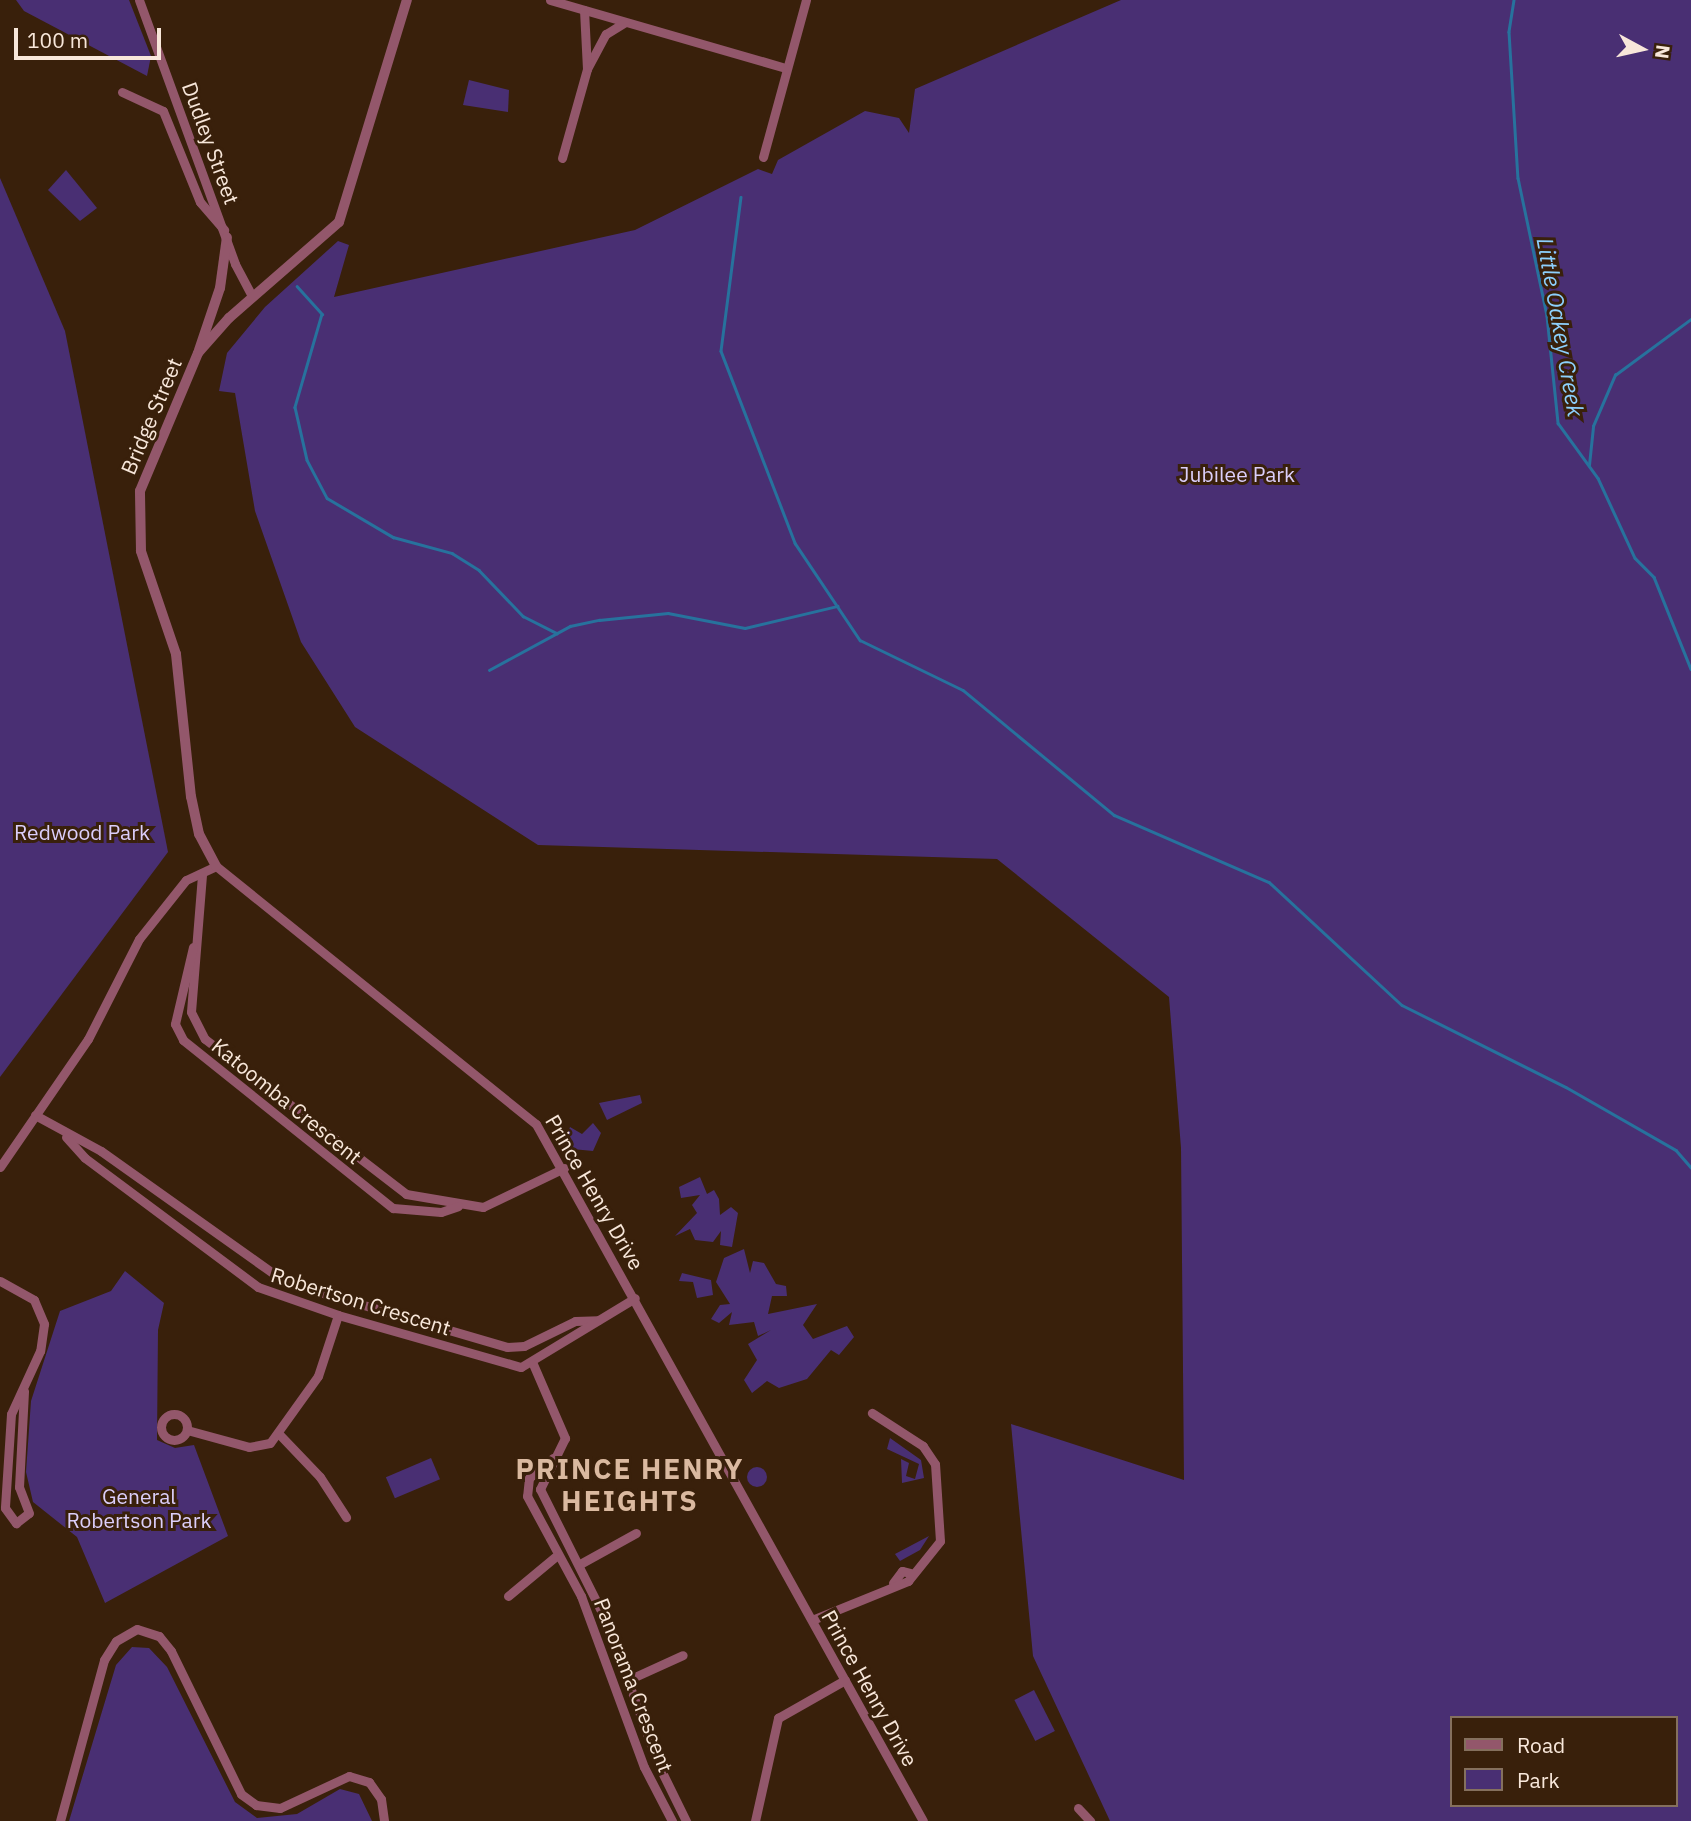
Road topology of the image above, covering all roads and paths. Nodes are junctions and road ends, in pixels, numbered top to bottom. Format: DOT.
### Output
graph roads {
  1 [pos="139,0"];
  2 [pos="407,0"];
  3 [pos="550,0"];
  4 [pos="806,0"];
  5 [pos="584,10"];
  6 [pos="625,22"];
  7 [pos="786,68"];
  8 [pos="587,69"];
  9 [pos="122,92"];
  10 [pos="562,158"];
  11 [pos="763,158"];
  12 [pos="226,234"];
  13 [pos="253,296"];
  14 [pos="198,353"];
  15 [pos="216,866"];
  16 [pos="202,875"];
  17 [pos="193,947"];
  18 [pos="35,1115"];
  19 [pos="66,1137"];
  20 [pos="0,1167"];
  21 [pos="564,1168"];
  22 [pos="458,1206"];
  23 [pos="0,1281"];
  24 [pos="635,1298"];
  25 [pos="338,1315"];
  26 [pos="598,1320"];
  27 [pos="533,1364"];
  28 [pos="24,1391"];
  29 [pos="872,1413"];
  30 [pos="187,1430"];
  31 [pos="279,1434"];
  32 [pos="553,1458"];
  33 [pos="346,1517"];
  34 [pos="636,1533"];
  35 [pos="555,1558"];
  36 [pos="580,1564"];
  37 [pos="508,1596"];
  38 [pos="811,1620"];
  39 [pos="683,1655"];
  40 [pos="845,1680"];
  41 [pos="628,1681"];
  42 [pos="1078,1808"];
  43 [pos="60,1821"];
  44 [pos="384,1821"];
  45 [pos="672,1821"];
  46 [pos="686,1821"];
  47 [pos="755,1821"];
  48 [pos="923,1821"];
  49 [pos="1090,1821"];
  1 -- 12 [label="street, Dudley Street"];
  2 -- 13 [label="street, Bridge Street"];
  3 -- 5 [label="street"];
  4 -- 7 [label="street"];
  5 -- 6 [label="street"];
  5 -- 8 [label="street"];
  6 -- 7 [label="street"];
  6 -- 8 [label="street"];
  7 -- 11 [label="street"];
  8 -- 10 [label="street"];
  9 -- 12 [label="street"];
  12 -- 13 [label="street, Dudley Street"];
  12 -- 14 [label="street"];
  13 -- 14 [label="street, Bridge Street"];
  14 -- 15 [label="street, Bridge Street"];
  15 -- 16 [label="street"];
  15 -- 21 [label="street, Prince Henry Drive"];
  16 -- 17 [label="street, Katoomba Crescent"];
  16 -- 18 [label="street"];
  17 -- 22 [label="street, Katoomba Crescent"];
  17 -- 22 [label="street, Katoomba Crescent"];
  18 -- 19 [label="street, Robertson Crescent"];
  18 -- 20 [label="street"];
  19 -- 25 [label="street, Robertson Crescent"];
  19 -- 26 [label="street, Robertson Crescent"];
  21 -- 22 [label="street, Katoomba Crescent"];
  21 -- 24 [label="street, Prince Henry Drive"];
  23 -- 28 [label="street"];
  24 -- 26 [label="street, Robertson Crescent"];
  24 -- 38 [label="street, Prince Henry Drive"];
  25 -- 27 [label="street, Robertson Crescent"];
  25 -- 31 [label="street"];
  26 -- 27 [label="street, Robertson Crescent"];
  27 -- 32 [label="street, Panorama Crescent"];
  28 -- 28 [label="street"];
  29 -- 38 [label="street"];
  30 -- 31 [label="street"];
  31 -- 33 [label="street"];
  32 -- 35 [label="street, Panorama Crescent"];
  32 -- 36 [label="street, Panorama Crescent"];
  34 -- 36 [label="street"];
  35 -- 37 [label="street"];
  35 -- 45 [label="street, Panorama Crescent"];
  36 -- 41 [label="street, Panorama Crescent"];
  38 -- 40 [label="street, Prince Henry Drive"];
  39 -- 41 [label="street"];
  40 -- 47 [label="street"];
  40 -- 48 [label="street, Prince Henry Drive"];
  41 -- 46 [label="street, Panorama Crescent"];
  42 -- 49 [label="street"];
  43 -- 44 [label="street"];
}
